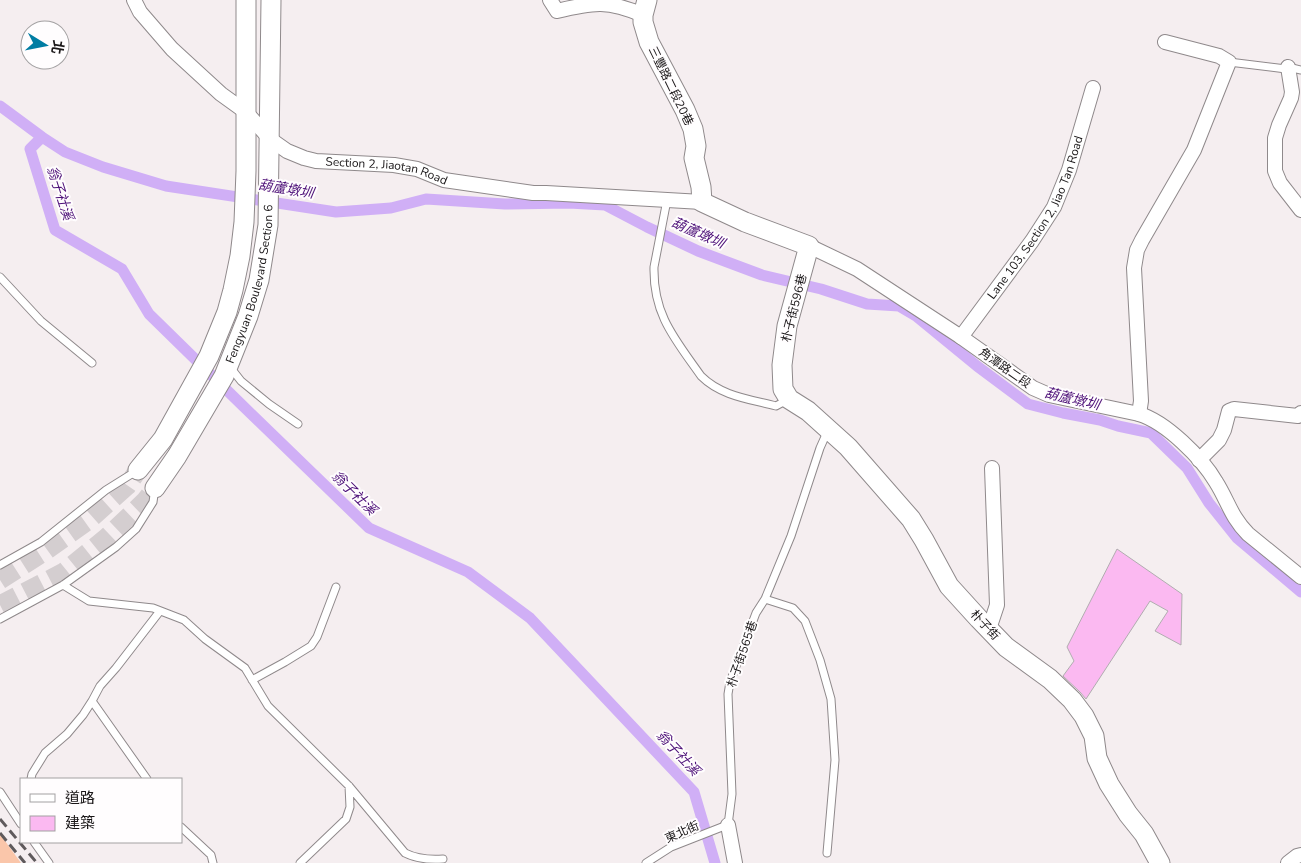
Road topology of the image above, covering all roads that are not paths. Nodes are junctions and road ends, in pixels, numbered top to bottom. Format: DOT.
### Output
graph roads {
  1 [pos="134,0"];
  2 [pos="246,0"];
  3 [pos="271,0"];
  4 [pos="550,0"];
  5 [pos="645,8"];
  6 [pos="1165,42"];
  7 [pos="1229,62"];
  8 [pos="1294,68"];
  9 [pos="1093,88"];
  10 [pos="246,112"];
  11 [pos="270,139"];
  12 [pos="667,200"];
  13 [pos="702,202"];
  14 [pos="1301,210"];
  15 [pos="810,246"];
  16 [pos="0,277"];
  17 [pos="961,337"];
  18 [pos="92,363"];
  19 [pos="226,371"];
  20 [pos="789,399"];
  21 [pos="1301,412"];
  22 [pos="1139,414"];
  23 [pos="298,424"];
  24 [pos="828,429"];
  25 [pos="1199,460"];
  26 [pos="992,468"];
  27 [pos="138,470"];
  28 [pos="155,488"];
  29 [pos="0,565"];
  30 [pos="1301,577"];
  31 [pos="63,585"];
  32 [pos="336,587"];
  33 [pos="766,599"];
  34 [pos="160,611"];
  35 [pos="0,619"];
  36 [pos="989,629"];
  37 [pos="252,680"];
  38 [pos="92,700"];
  39 [pos="30,778"];
  40 [pos="146,778"];
  41 [pos="349,786"];
  42 [pos="0,792"];
  43 [pos="20,819"];
  44 [pos="725,826"];
  45 [pos="182,828"];
  46 [pos="35,843"];
  47 [pos="827,853"];
  48 [pos="1301,855"];
  49 [pos="443,859"];
  50 [pos="49,863"];
  51 [pos="213,863"];
  52 [pos="300,863"];
  53 [pos="646,863"];
  54 [pos="735,863"];
  55 [pos="1160,863"];
  56 [pos="1288,863"];
  1 -- 10 [label="street, Section 2, Jiaotan Road"];
  2 -- 10 [label="street, Fengyuan Boulevard Section 6"];
  3 -- 11 [label="street, Fengyuan Boulevard Section 6"];
  4 -- 5 [label="street"];
  5 -- 13 [label="street, 三豐路二段20巷"];
  6 -- 7 [label="street"];
  7 -- 8 [label="lane"];
  7 -- 22 [label="street"];
  8 -- 14 [label="street"];
  9 -- 17 [label="street, Lane 103, Section 2, Jiao Tan Road"];
  10 -- 11 [label="street, Section 2, Jiaotan Road"];
  10 -- 27 [label="street, Fengyuan Boulevard Section 6"];
  11 -- 12 [label="street, Section 2, Jiaotan Road"];
  11 -- 19 [label="street, Fengyuan Boulevard Section 6"];
  12 -- 13 [label="street, Section 2, Jiaotan Road"];
  12 -- 20 [label="lane"];
  13 -- 15 [label="street, 角潭路二段"];
  15 -- 17 [label="street, 角潭路二段"];
  15 -- 20 [label="street, 朴子街596巷"];
  16 -- 18 [label="lane"];
  17 -- 22 [label="street, 角潭路二段"];
  19 -- 23 [label="lane"];
  19 -- 28 [label="street, Fengyuan Boulevard Section 6"];
  20 -- 24 [label="street, 朴子街"];
  21 -- 25 [label="street"];
  22 -- 25 [label="street, 角潭路二段"];
  24 -- 33 [label="lane, 朴子街565巷"];
  24 -- 36 [label="street, 朴子街"];
  25 -- 30 [label="street, 角潭路二段"];
  26 -- 36 [label="street"];
  27 -- 29 [label="lane"];
  28 -- 31 [label="lane"];
  31 -- 34 [label="lane"];
  31 -- 35 [label="lane"];
  32 -- 37 [label="lane"];
  33 -- 44 [label="lane, 朴子街565巷"];
  33 -- 47 [label="lane"];
  34 -- 37 [label="lane"];
  34 -- 38 [label="lane"];
  36 -- 55 [label="street, 朴子街"];
  37 -- 41 [label="lane"];
  38 -- 39 [label="lane"];
  38 -- 40 [label="lane"];
  41 -- 49 [label="lane"];
  41 -- 52 [label="lane"];
  42 -- 43 [label="lane"];
  44 -- 53 [label="lane, 東北街"];
  44 -- 54 [label="street, 朴子街565巷"];
  45 -- 51 [label="lane"];
  46 -- 50 [label="lane"];
  48 -- 56 [label="street"];
}
